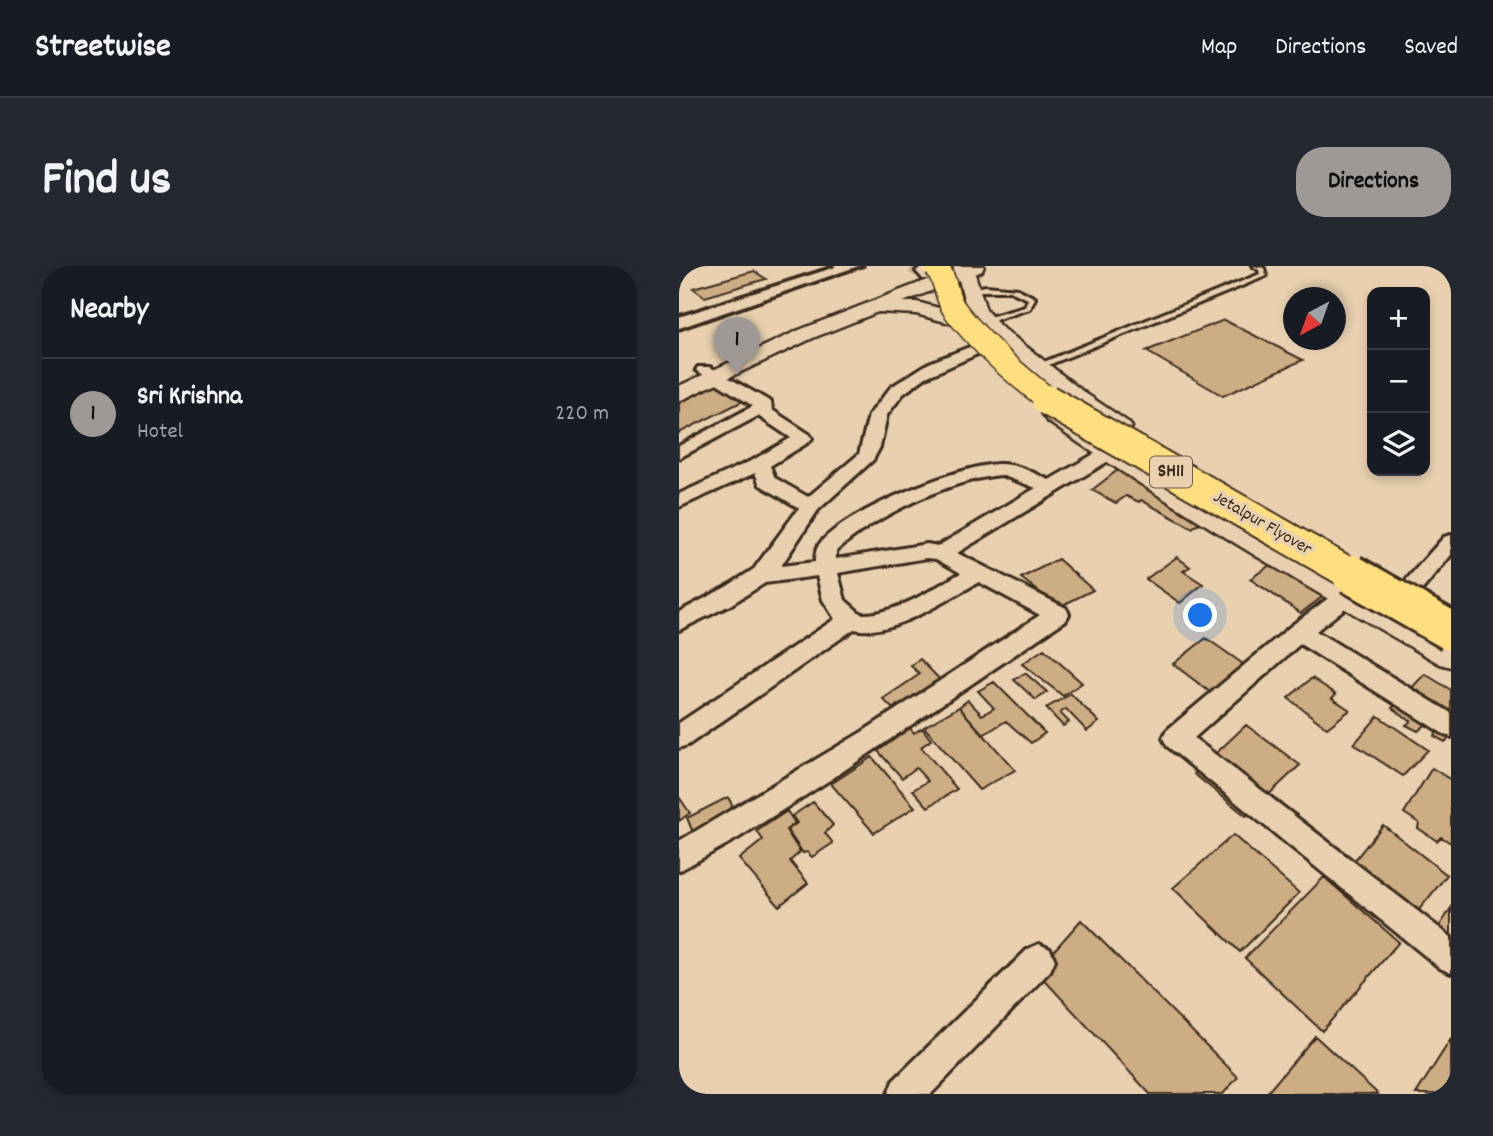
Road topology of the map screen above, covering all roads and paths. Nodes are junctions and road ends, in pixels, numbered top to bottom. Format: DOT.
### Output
graph roads {
  1 [pos="1257,266"];
  2 [pos="966,272"];
  3 [pos="930,274"];
  4 [pos="864,309"];
  5 [pos="953,318"];
  6 [pos="985,321"];
  7 [pos="977,349"];
  8 [pos="1038,366"];
  9 [pos="710,373"];
  10 [pos="679,383"];
  11 [pos="679,394"];
  12 [pos="765,406"];
  13 [pos="679,453"];
  14 [pos="1109,453"];
  15 [pos="760,464"];
  16 [pos="1050,488"];
  17 [pos="679,501"];
  18 [pos="810,506"];
  19 [pos="1451,542"];
  20 [pos="941,553"];
  21 [pos="827,568"];
  22 [pos="980,572"];
  23 [pos="760,576"];
  24 [pos="1409,592"];
  25 [pos="1346,596"];
  26 [pos="1451,614"];
  27 [pos="852,619"];
  28 [pos="679,622"];
  29 [pos="1451,631"];
  30 [pos="1299,632"];
  31 [pos="1451,655"];
  32 [pos="1451,726"];
  33 [pos="679,737"];
  34 [pos="679,857"];
  35 [pos="1451,957"];
  36 [pos="1039,960"];
  37 [pos="906,1094"];
  1 -- 8 [label="lane"];
  2 -- 3 [label="street"];
  2 -- 6 [label="street"];
  2 -- 6 [label="lane"];
  3 -- 4 [label="street"];
  3 -- 5 [label="street"];
  3 -- 9 [label="street"];
  3 -- 29 [label="main road, Jetalpur Flyover / SH11, bridge"];
  4 -- 5 [label="street"];
  4 -- 9 [label="street"];
  5 -- 7 [label="street"];
  6 -- 8 [label="street"];
  7 -- 14 [label="street"];
  7 -- 18 [label="street"];
  8 -- 24 [label="street"];
  9 -- 10 [label="street"];
  9 -- 11 [label="street"];
  9 -- 12 [label="street"];
  12 -- 13 [label="street"];
  12 -- 15 [label="street"];
  14 -- 16 [label="street"];
  14 -- 25 [label="street"];
  15 -- 17 [label="street"];
  15 -- 18 [label="street"];
  16 -- 20 [label="street"];
  16 -- 21 [label="street"];
  18 -- 23 [label="street"];
  19 -- 24 [label="street"];
  20 -- 21 [label="street"];
  20 -- 22 [label="street"];
  21 -- 23 [label="street"];
  21 -- 27 [label="street"];
  22 -- 27 [label="street"];
  22 -- 34 [label="street"];
  23 -- 28 [label="street"];
  24 -- 26 [label="street"];
  25 -- 30 [label="street"];
  25 -- 31 [label="street"];
  27 -- 33 [label="street"];
  30 -- 32 [label="street"];
  30 -- 35 [label="street"];
  36 -- 37 [label="street"];
}
